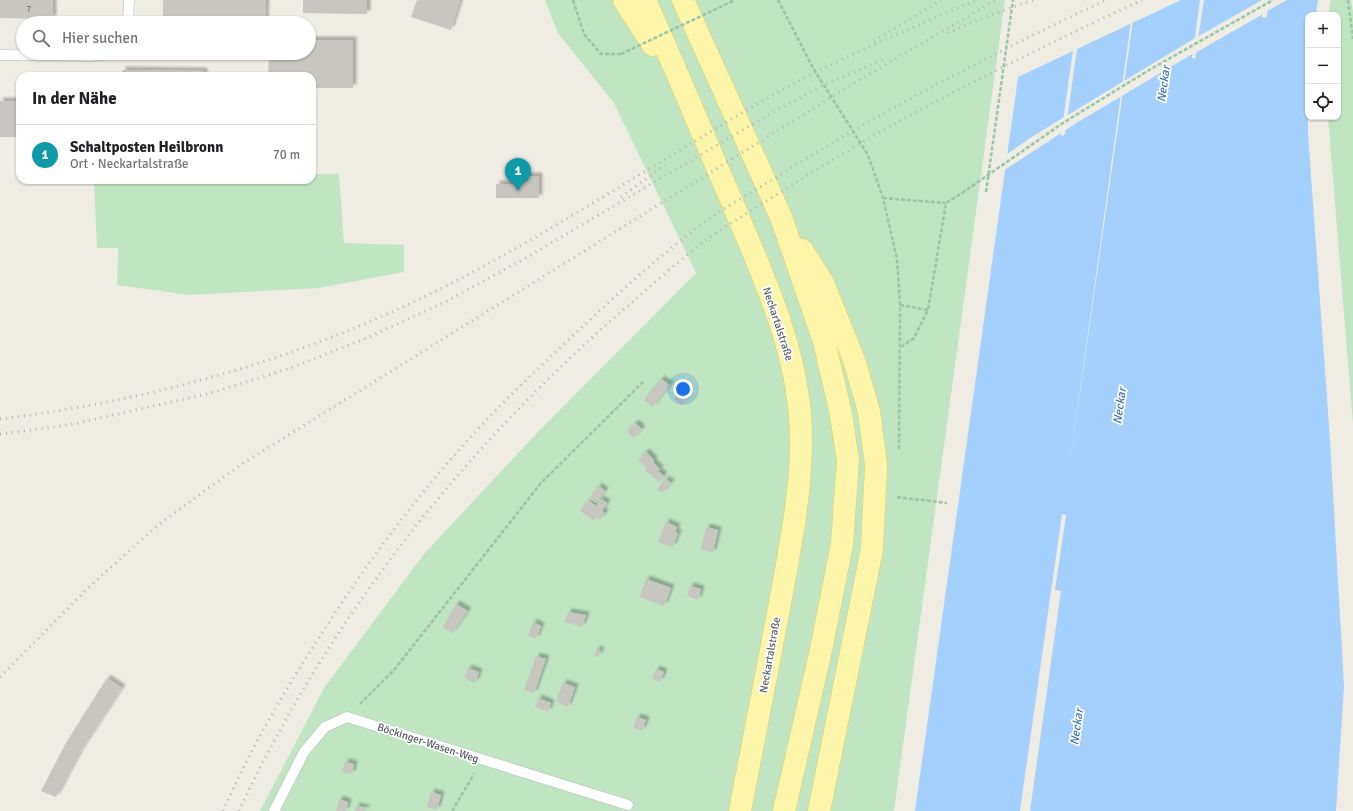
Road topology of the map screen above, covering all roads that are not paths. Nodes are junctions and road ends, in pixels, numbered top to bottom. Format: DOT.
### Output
graph roads {
  1 [pos="128,0"];
  2 [pos="624,0"];
  3 [pos="645,0"];
  4 [pos="683,0"];
  5 [pos="128,16"];
  6 [pos="0,55"];
  7 [pos="16,55"];
  8 [pos="685,92"];
  9 [pos="781,217"];
  10 [pos="628,805"];
  11 [pos="274,811"];
  12 [pos="740,811"];
  13 [pos="784,811"];
  14 [pos="819,811"];
  1 -- 5 [label="lane"];
  2 -- 8 [label="main road"];
  3 -- 8 [label="main road, Neckartalstraße"];
  4 -- 9 [label="main road"];
  6 -- 7 [label="lane"];
  8 -- 12 [label="main road, Neckartalstraße"];
  9 -- 13 [label="main road"];
  9 -- 14 [label="main road"];
  10 -- 11 [label="lane, Böckinger-Wasen-Weg"];
}
